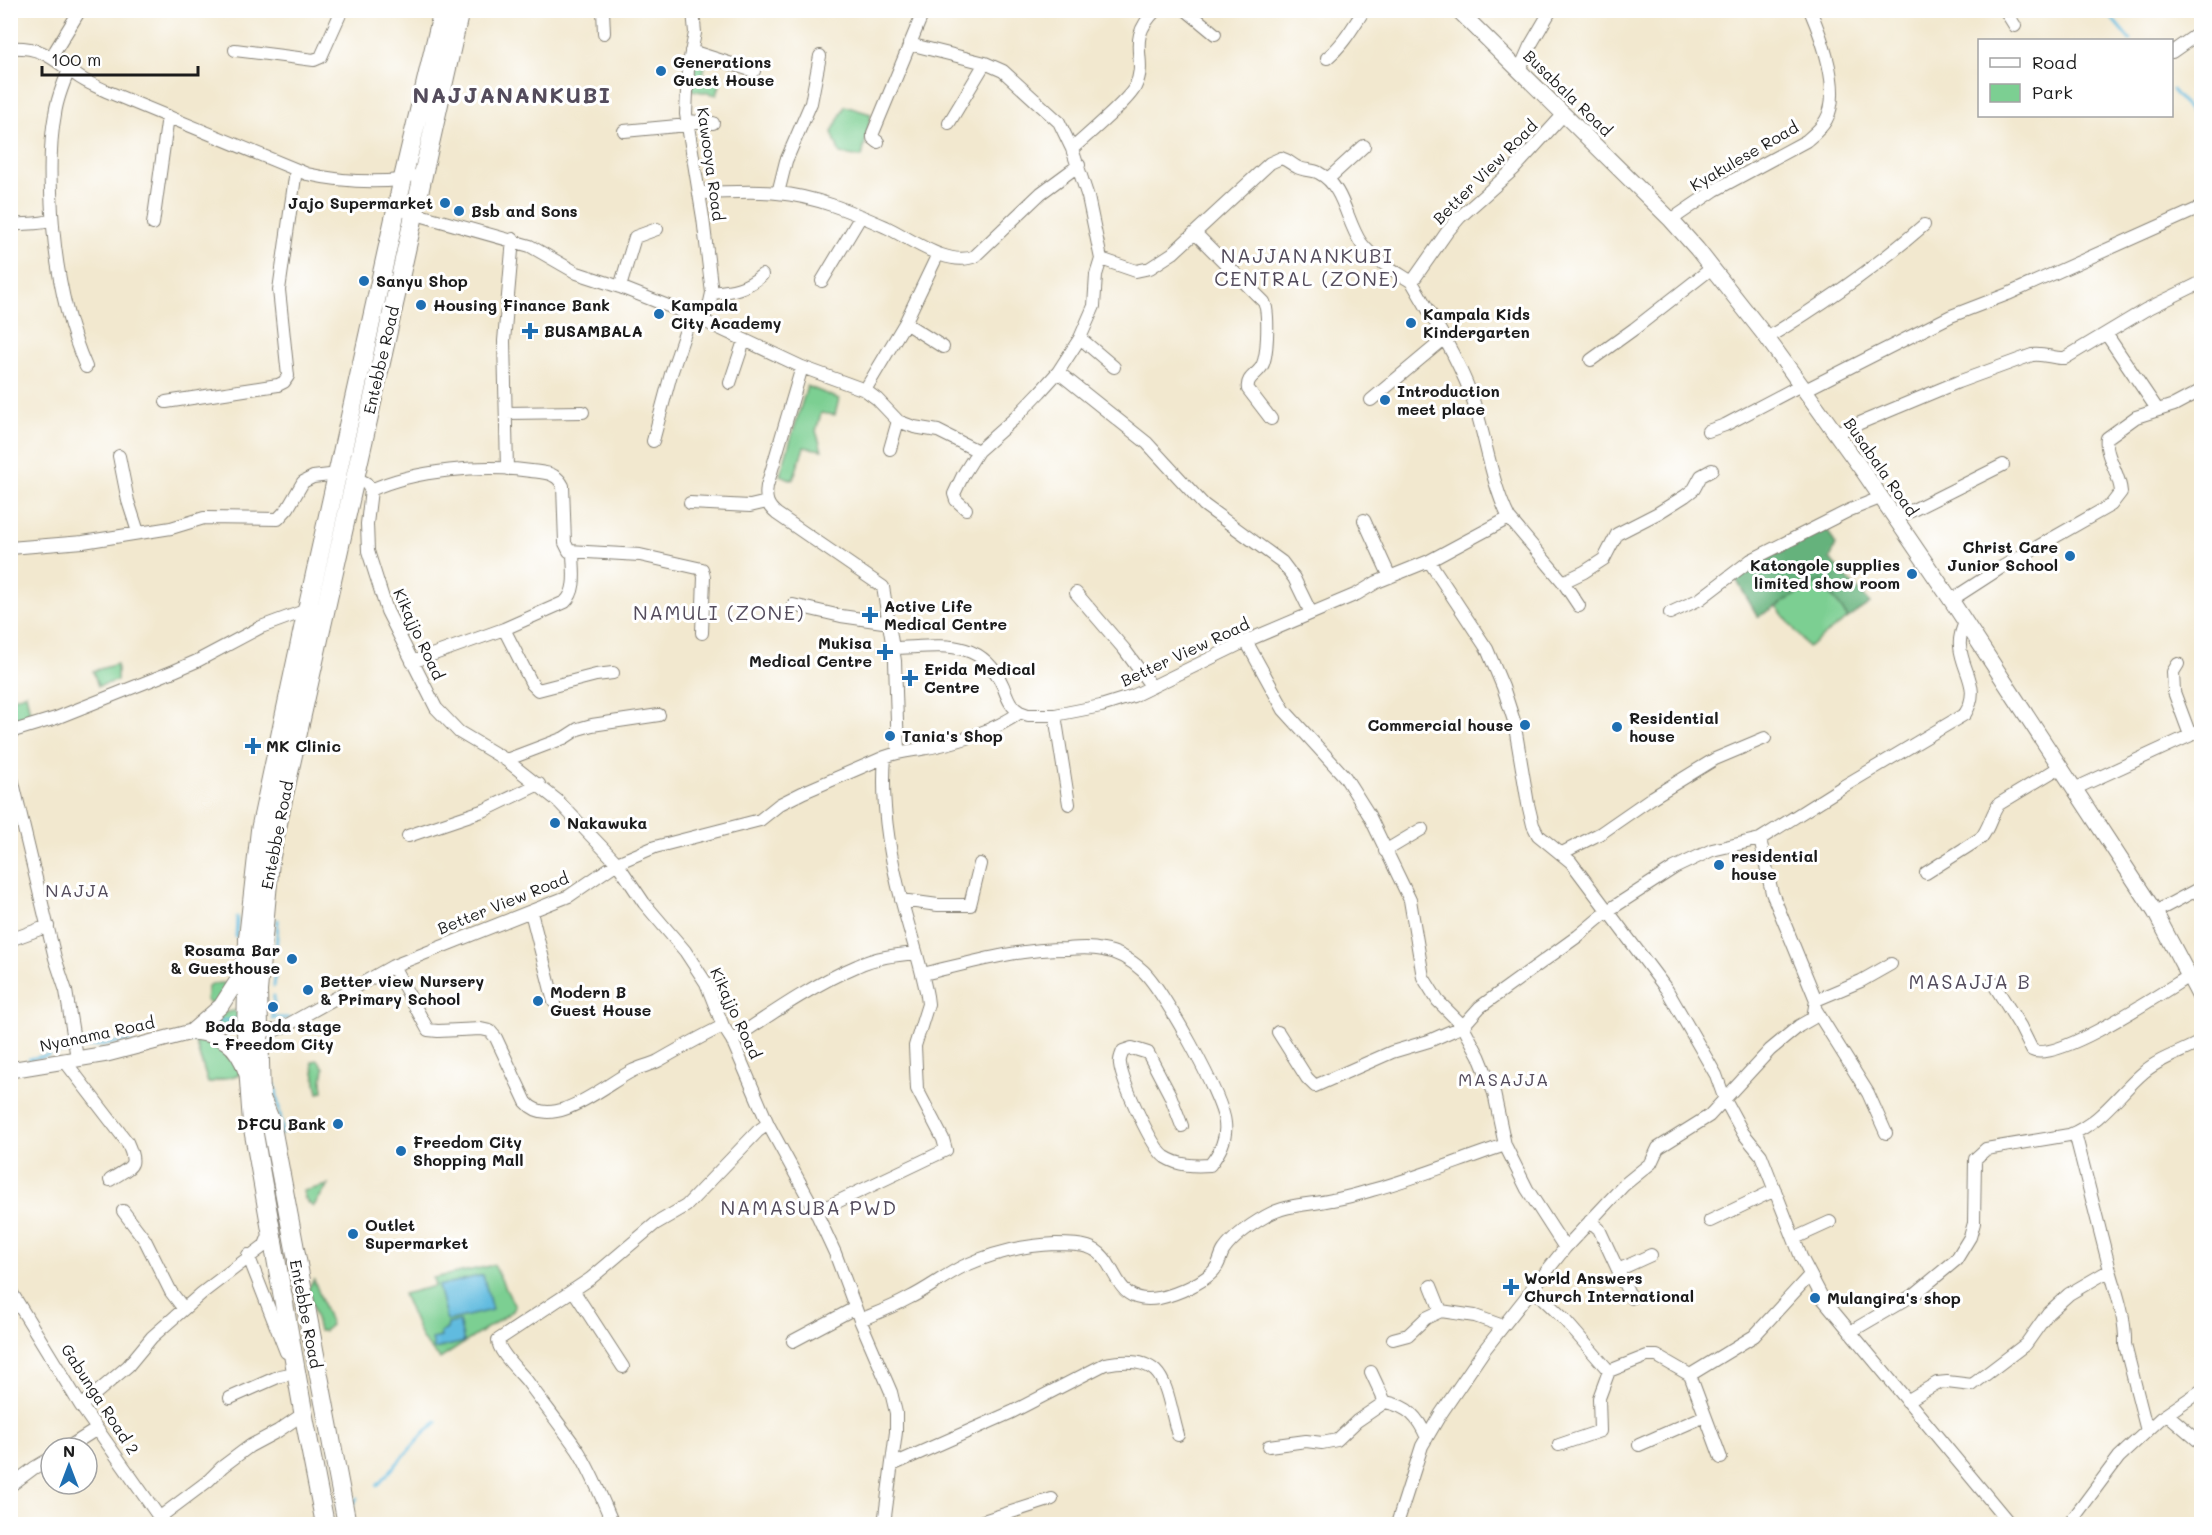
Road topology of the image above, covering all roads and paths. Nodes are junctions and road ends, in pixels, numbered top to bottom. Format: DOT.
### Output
graph roads {
  1 [pos="80,10"];
  2 [pos="342,10"];
  3 [pos="443,10"];
  4 [pos="460,10"];
  5 [pos="603,10"];
  6 [pos="693,10"];
  7 [pos="924,10"];
  8 [pos="1156,10"];
  9 [pos="1186,10"];
  10 [pos="1364,10"];
  11 [pos="1458,10"];
  12 [pos="1551,10"];
  13 [pos="1810,10"];
  14 [pos="2005,10"];
  15 [pos="2015,26"];
  16 [pos="2202,31"];
  17 [pos="604,33"];
  18 [pos="1215,34"];
  19 [pos="909,44"];
  20 [pos="10,48"];
  21 [pos="235,50"];
  22 [pos="691,51"];
  23 [pos="2173,51"];
  24 [pos="52,56"];
  25 [pos="820,56"];
  26 [pos="1327,57"];
  27 [pos="985,63"];
  28 [pos="69,70"];
  29 [pos="754,71"];
  30 [pos="1519,71"];
  31 [pos="1564,114"];
  32 [pos="168,116"];
  33 [pos="687,123"];
  34 [pos="713,123"];
  35 [pos="949,123"];
  36 [pos="624,131"];
  37 [pos="878,142"];
  38 [pos="1364,146"];
  39 [pos="1072,149"];
  40 [pos="1078,165"];
  41 [pos="296,170"];
  42 [pos="404,174"];
  43 [pos="423,178"];
  44 [pos="1328,179"];
  45 [pos="699,193"];
  46 [pos="778,193"];
  47 [pos="2202,207"];
  48 [pos="406,212"];
  49 [pos="861,216"];
  50 [pos="52,220"];
  51 [pos="1671,220"];
  52 [pos="153,224"];
  53 [pos="10,225"];
  54 [pos="1924,225"];
  55 [pos="657,229"];
  56 [pos="1195,234"];
  57 [pos="513,239"];
  58 [pos="938,254"];
  59 [pos="1101,259"];
  60 [pos="1712,268"];
  61 [pos="762,275"];
  62 [pos="822,281"];
  63 [pos="1412,282"];
  64 [pos="2202,282"];
  65 [pos="620,287"];
  66 [pos="712,293"];
  67 [pos="691,315"];
  68 [pos="702,321"];
  69 [pos="904,323"];
  70 [pos="2107,335"];
  71 [pos="1080,338"];
  72 [pos="1767,338"];
  73 [pos="1444,339"];
  74 [pos="744,341"];
  75 [pos="943,347"];
  76 [pos="1591,360"];
  77 [pos="1114,367"];
  78 [pos="86,368"];
  79 [pos="802,368"];
  80 [pos="1058,372"];
  81 [pos="730,383"];
  82 [pos="1803,387"];
  83 [pos="865,390"];
  84 [pos="2202,390"];
  85 [pos="1371,400"];
  86 [pos="166,402"];
  87 [pos="2157,409"];
  88 [pos="583,412"];
  89 [pos="506,413"];
  90 [pos="1271,419"];
  91 [pos="898,421"];
  92 [pos="1708,431"];
  93 [pos="1836,433"];
  94 [pos="653,441"];
  95 [pos="890,449"];
  96 [pos="978,451"];
  97 [pos="119,456"];
  98 [pos="2003,465"];
  99 [pos="507,468"];
  100 [pos="1712,470"];
  101 [pos="346,476"];
  102 [pos="370,496"];
  103 [pos="1880,498"];
  104 [pos="690,502"];
  105 [pos="767,502"];
  106 [pos="966,509"];
  107 [pos="1509,518"];
  108 [pos="1895,519"];
  109 [pos="1364,520"];
  110 [pos="138,532"];
  111 [pos="10,548"];
  112 [pos="573,552"];
  113 [pos="1429,561"];
  114 [pos="1390,577"];
  115 [pos="1563,582"];
  116 [pos="1076,593"];
  117 [pos="1951,600"];
  118 [pos="793,605"];
  119 [pos="1579,606"];
  120 [pos="307,610"];
  121 [pos="1311,613"];
  122 [pos="1670,613"];
  123 [pos="1965,622"];
  124 [pos="890,623"];
  125 [pos="504,629"];
  126 [pos="702,633"];
  127 [pos="1246,641"];
  128 [pos="893,648"];
  129 [pos="412,662"];
  130 [pos="2178,664"];
  131 [pos="614,674"];
  132 [pos="1152,687"];
  133 [pos="1020,712"];
  134 [pos="1055,715"];
  135 [pos="658,716"];
  136 [pos="10,732"];
  137 [pos="2196,733"];
  138 [pos="1765,738"];
  139 [pos="898,752"];
  140 [pos="885,757"];
  141 [pos="506,760"];
  142 [pos="2060,767"];
  143 [pos="10,770"];
  144 [pos="539,784"];
  145 [pos="2074,789"];
  146 [pos="1069,804"];
  147 [pos="1422,829"];
  148 [pos="408,836"];
  149 [pos="1760,839"];
  150 [pos="1385,851"];
  151 [pos="1562,853"];
  152 [pos="618,863"];
  153 [pos="980,864"];
  154 [pos="1926,873"];
  155 [pos="2202,887"];
  156 [pos="901,900"];
  157 [pos="1609,910"];
  158 [pos="531,912"];
  159 [pos="2155,912"];
  160 [pos="48,926"];
  161 [pos="248,938"];
  162 [pos="10,940"];
  163 [pos="916,953"];
  164 [pos="1891,964"];
  165 [pos="393,966"];
  166 [pos="923,975"];
  167 [pos="2189,976"];
  168 [pos="1993,983"];
  169 [pos="2202,1001"];
  170 [pos="554,1002"];
  171 [pos="1816,1005"];
  172 [pos="723,1026"];
  173 [pos="1463,1026"];
  174 [pos="191,1032"];
  175 [pos="258,1032"];
  176 [pos="1278,1032"];
  177 [pos="732,1040"];
  178 [pos="2202,1041"];
  179 [pos="70,1059"];
  180 [pos="10,1070"];
  181 [pos="248,1079"];
  182 [pos="1725,1100"];
  183 [pos="768,1124"];
  184 [pos="1182,1126"];
  185 [pos="1886,1133"];
  186 [pos="2075,1133"];
  187 [pos="1505,1145"];
  188 [pos="110,1180"];
  189 [pos="1775,1190"];
  190 [pos="123,1211"];
  191 [pos="816,1212"];
  192 [pos="1590,1221"];
  193 [pos="1710,1221"];
  194 [pos="1830,1222"];
  195 [pos="270,1233"];
  196 [pos="1795,1238"];
  197 [pos="1565,1248"];
  198 [pos="248,1255"];
  199 [pos="1651,1255"];
  200 [pos="1618,1270"];
  201 [pos="2110,1270"];
  202 [pos="1810,1275"];
  203 [pos="1431,1286"];
  204 [pos="1532,1288"];
  205 [pos="10,1290"];
  206 [pos="573,1290"];
  207 [pos="1631,1298"];
  208 [pos="855,1308"];
  209 [pos="184,1309"];
  210 [pos="1441,1311"];
  211 [pos="860,1320"];
  212 [pos="1503,1326"];
  213 [pos="1850,1332"];
  214 [pos="1393,1339"];
  215 [pos="793,1341"];
  216 [pos="623,1367"];
  217 [pos="1371,1371"];
  218 [pos="1609,1371"];
  219 [pos="1690,1376"];
  220 [pos="297,1381"];
  221 [pos="2202,1390"];
  222 [pos="230,1398"];
  223 [pos="1907,1401"];
  224 [pos="1385,1402"];
  225 [pos="81,1406"];
  226 [pos="303,1414"];
  227 [pos="2167,1414"];
  228 [pos="1705,1416"];
  229 [pos="97,1429"];
  230 [pos="2147,1431"];
  231 [pos="1178,1435"];
  232 [pos="86,1436"];
  233 [pos="1427,1438"];
  234 [pos="2202,1444"];
  235 [pos="1559,1445"];
  236 [pos="1639,1445"];
  237 [pos="1269,1446"];
  238 [pos="1721,1458"];
  239 [pos="39,1465"];
  240 [pos="892,1466"];
  241 [pos="10,1486"];
  242 [pos="1052,1499"];
  243 [pos="162,1520"];
  244 [pos="325,1524"];
  245 [pos="347,1524"];
  246 [pos="612,1524"];
  247 [pos="884,1524"];
  248 [pos="974,1524"];
  249 [pos="1397,1524"];
  250 [pos="2010,1524"];
  251 [pos="2069,1524"];
  1 -- 24 [label="street"];
  2 -- 21 [label="street"];
  3 -- 42 [label="main road, Entebbe Road"];
  4 -- 43 [label="main road, Entebbe Road"];
  5 -- 17 [label="street"];
  6 -- 22 [label="street, Kawooya Road"];
  7 -- 19 [label="street"];
  8 -- 39 [label="street"];
  9 -- 18 [label="street"];
  10 -- 26 [label="street"];
  11 -- 30 [label="street, Busabala Road"];
  12 -- 30 [label="street"];
  13 -- 51 [label="street, Kyakulese Road"];
  14 -- 15 [label="street"];
  16 -- 23 [label="street"];
  19 -- 27 [label="street"];
  19 -- 37 [label="street"];
  20 -- 24 [label="street"];
  22 -- 29 [label="street"];
  22 -- 33 [label="street, Kawooya Road"];
  24 -- 28 [label="street"];
  25 -- 46 [label="street"];
  27 -- 35 [label="street"];
  27 -- 39 [label="street"];
  28 -- 32 [label="street"];
  28 -- 50 [label="street"];
  30 -- 31 [label="street, Busabala Road"];
  31 -- 51 [label="street, Busabala Road"];
  31 -- 63 [label="street, Better View Road"];
  32 -- 41 [label="street"];
  32 -- 52 [label="street"];
  33 -- 34 [label="street"];
  33 -- 36 [label="street"];
  33 -- 45 [label="street, Kawooya Road"];
  38 -- 44 [label="street"];
  39 -- 40 [label="street"];
  40 -- 58 [label="street"];
  40 -- 59 [label="street"];
  41 -- 42 [label="street"];
  41 -- 86 [label="street"];
  42 -- 43 [label="street"];
  42 -- 48 [label="main road, Entebbe Road"];
  43 -- 48 [label="main road, Entebbe Road"];
  44 -- 56 [label="street"];
  44 -- 63 [label="street"];
  45 -- 46 [label="street"];
  45 -- 66 [label="street, Kawooya Road"];
  46 -- 49 [label="street"];
  47 -- 82 [label="street"];
  48 -- 57 [label="street"];
  48 -- 101 [label="main road, Entebbe Road"];
  49 -- 58 [label="street"];
  49 -- 62 [label="street"];
  50 -- 53 [label="street"];
  50 -- 78 [label="street"];
  51 -- 60 [label="street, Busabala Road"];
  54 -- 72 [label="street"];
  55 -- 65 [label="street"];
  56 -- 59 [label="street"];
  56 -- 90 [label="street"];
  57 -- 65 [label="street"];
  57 -- 89 [label="street"];
  58 -- 69 [label="street"];
  59 -- 71 [label="street"];
  60 -- 72 [label="street, Busabala Road"];
  60 -- 76 [label="street"];
  61 -- 66 [label="street"];
  63 -- 73 [label="street"];
  64 -- 70 [label="street"];
  65 -- 67 [label="street"];
  66 -- 68 [label="street, Kawooya Road"];
  67 -- 68 [label="street"];
  67 -- 94 [label="street"];
  68 -- 74 [label="street"];
  69 -- 75 [label="street"];
  69 -- 83 [label="street"];
  70 -- 87 [label="street"];
  70 -- 93 [label="street"];
  71 -- 77 [label="street"];
  71 -- 80 [label="street"];
  72 -- 82 [label="street, Busabala Road"];
  73 -- 85 [label="street"];
  73 -- 107 [label="street"];
  74 -- 79 [label="street"];
  74 -- 81 [label="street"];
  79 -- 83 [label="street"];
  79 -- 105 [label="street"];
  80 -- 96 [label="street"];
  80 -- 121 [label="street"];
  82 -- 92 [label="street"];
  82 -- 93 [label="street, Busabala Road"];
  83 -- 91 [label="street"];
  84 -- 87 [label="street"];
  87 -- 117 [label="street"];
  88 -- 89 [label="street"];
  89 -- 99 [label="street"];
  91 -- 95 [label="street"];
  91 -- 96 [label="street"];
  93 -- 103 [label="street, Busabala Road"];
  96 -- 106 [label="street"];
  97 -- 110 [label="street"];
  98 -- 108 [label="street"];
  99 -- 102 [label="street"];
  99 -- 112 [label="street"];
  100 -- 115 [label="street"];
  101 -- 102 [label="street"];
  101 -- 110 [label="street"];
  101 -- 120 [label="main road, Entebbe Road"];
  101 -- 175 [label="main road, Entebbe Road"];
  102 -- 129 [label="street, Kikajjo Road"];
  103 -- 108 [label="street, Busabala Road"];
  103 -- 122 [label="street"];
  104 -- 105 [label="street"];
  105 -- 124 [label="street"];
  107 -- 113 [label="street, Better View Road"];
  107 -- 115 [label="street"];
  108 -- 117 [label="street, Busabala Road"];
  109 -- 114 [label="street"];
  110 -- 111 [label="street"];
  112 -- 125 [label="street"];
  112 -- 126 [label="street"];
  113 -- 114 [label="street, Better View Road"];
  113 -- 151 [label="street"];
  114 -- 121 [label="street, Better View Road"];
  115 -- 119 [label="street"];
  116 -- 132 [label="street"];
  117 -- 123 [label="street, Busabala Road"];
  118 -- 124 [label="street"];
  120 -- 136 [label="street"];
  120 -- 161 [label="main road, Entebbe Road"];
  121 -- 127 [label="street, Better View Road"];
  123 -- 142 [label="street, Busabala Road"];
  123 -- 149 [label="street"];
  124 -- 128 [label="street"];
  125 -- 129 [label="street"];
  125 -- 131 [label="street"];
  127 -- 132 [label="street, Better View Road"];
  127 -- 150 [label="street"];
  128 -- 133 [label="street"];
  128 -- 139 [label="street"];
  129 -- 141 [label="street, Kikajjo Road"];
  130 -- 137 [label="street"];
  132 -- 134 [label="street, Better View Road"];
  133 -- 134 [label="street, Better View Road"];
  133 -- 139 [label="street, Better View Road"];
  134 -- 146 [label="street"];
  135 -- 141 [label="street"];
  137 -- 145 [label="street"];
  138 -- 151 [label="street"];
  139 -- 140 [label="street, Better View Road"];
  140 -- 152 [label="street, Better View Road"];
  140 -- 156 [label="street"];
  141 -- 144 [label="street, Kikajjo Road"];
  142 -- 145 [label="street, Busabala Road"];
  142 -- 154 [label="street"];
  143 -- 160 [label="street"];
  144 -- 148 [label="street"];
  144 -- 152 [label="street, Kikajjo Road"];
  145 -- 159 [label="street, Busabala Road"];
  147 -- 150 [label="street"];
  149 -- 157 [label="street"];
  149 -- 171 [label="street"];
  150 -- 173 [label="street"];
  151 -- 157 [label="street"];
  152 -- 158 [label="street, Better View Road"];
  152 -- 172 [label="street, Kikajjo Road"];
  153 -- 156 [label="street"];
  155 -- 159 [label="street"];
  156 -- 163 [label="street"];
  157 -- 173 [label="street"];
  157 -- 182 [label="street"];
  158 -- 165 [label="street, Better View Road"];
  158 -- 170 [label="street"];
  159 -- 167 [label="street, Busabala Road"];
  160 -- 162 [label="street"];
  160 -- 179 [label="street"];
  161 -- 174 [label="street, Nyanama Road"];
  161 -- 181 [label="main road, Entebbe Road"];
  163 -- 166 [label="street"];
  163 -- 177 [label="street"];
  164 -- 171 [label="street"];
  165 -- 172 [label="street"];
  165 -- 175 [label="street, Better View Road"];
  166 -- 184 [label="street"];
  166 -- 191 [label="street"];
  167 -- 168 [label="street"];
  167 -- 169 [label="street, Busabala Road"];
  171 -- 182 [label="street"];
  171 -- 185 [label="street"];
  172 -- 177 [label="street, Kikajjo Road"];
  173 -- 176 [label="street"];
  173 -- 187 [label="street"];
  174 -- 179 [label="street, Nyanama Road"];
  174 -- 181 [label="street, Nyanama Road"];
  175 -- 245 [label="main road, Entebbe Road"];
  177 -- 183 [label="street, Kikajjo Road"];
  178 -- 186 [label="street"];
  179 -- 180 [label="street, Nyanama Road"];
  179 -- 188 [label="street"];
  181 -- 195 [label="main road, Entebbe Road"];
  182 -- 189 [label="street"];
  182 -- 192 [label="street"];
  183 -- 191 [label="street, Kikajjo Road"];
  183 -- 206 [label="street"];
  186 -- 201 [label="street"];
  186 -- 213 [label="street"];
  187 -- 197 [label="street"];
  187 -- 211 [label="street"];
  189 -- 193 [label="street"];
  189 -- 196 [label="street"];
  190 -- 209 [label="street"];
  191 -- 208 [label="street, Kikajjo Road"];
  192 -- 197 [label="street"];
  192 -- 200 [label="street"];
  194 -- 196 [label="street"];
  195 -- 198 [label="street"];
  195 -- 220 [label="main road, Entebbe Road"];
  196 -- 202 [label="street"];
  197 -- 204 [label="street"];
  198 -- 209 [label="street"];
  198 -- 220 [label="street"];
  199 -- 200 [label="street"];
  200 -- 207 [label="street"];
  201 -- 223 [label="street"];
  201 -- 230 [label="street"];
  202 -- 213 [label="street"];
  202 -- 219 [label="street"];
  203 -- 210 [label="street"];
  204 -- 212 [label="street"];
  204 -- 218 [label="street"];
  205 -- 225 [label="street, Gabunga Road 2"];
  206 -- 216 [label="street"];
  206 -- 246 [label="street"];
  208 -- 211 [label="street, Kikajjo Road"];
  208 -- 215 [label="street"];
  209 -- 225 [label="street"];
  210 -- 212 [label="street"];
  210 -- 214 [label="street"];
  211 -- 240 [label="street, Kikajjo Road"];
  212 -- 233 [label="street"];
  213 -- 223 [label="street"];
  217 -- 224 [label="street"];
  218 -- 219 [label="street"];
  218 -- 235 [label="street"];
  219 -- 228 [label="street"];
  220 -- 222 [label="street"];
  220 -- 226 [label="main road, Entebbe Road"];
  221 -- 227 [label="street"];
  223 -- 250 [label="street"];
  224 -- 233 [label="street"];
  224 -- 237 [label="street"];
  225 -- 229 [label="street, Gabunga Road 2"];
  226 -- 243 [label="street"];
  226 -- 244 [label="main road, Entebbe Road"];
  227 -- 230 [label="street"];
  227 -- 234 [label="street"];
  228 -- 236 [label="street"];
  228 -- 238 [label="street"];
  229 -- 232 [label="street"];
  229 -- 243 [label="street, Gabunga Road 2"];
  230 -- 251 [label="street"];
  231 -- 240 [label="street"];
  233 -- 249 [label="street"];
  239 -- 241 [label="street"];
  240 -- 247 [label="street, Kikajjo Road"];
  242 -- 248 [label="street"];
}
